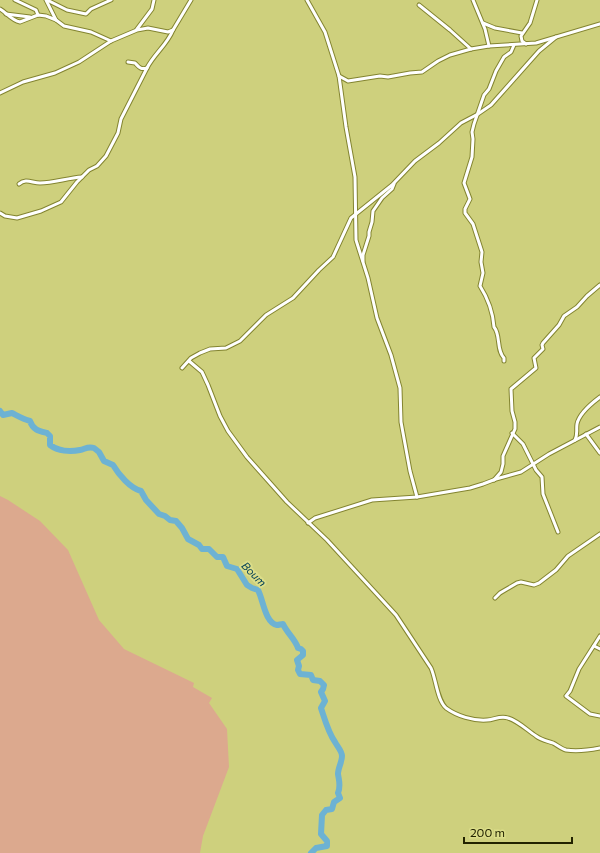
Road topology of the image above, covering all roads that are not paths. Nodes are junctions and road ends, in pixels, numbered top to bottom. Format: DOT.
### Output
graph roads {
  1 [pos="15,0"];
  2 [pos="46,0"];
  3 [pos="111,0"];
  4 [pos="154,0"];
  5 [pos="191,0"];
  6 [pos="307,0"];
  7 [pos="473,0"];
  8 [pos="537,0"];
  9 [pos="419,5"];
  10 [pos="0,9"];
  11 [pos="5,14"];
  12 [pos="38,16"];
  13 [pos="32,18"];
  14 [pos="56,20"];
  15 [pos="483,23"];
  16 [pos="600,24"];
  17 [pos="137,30"];
  18 [pos="173,30"];
  19 [pos="516,33"];
  20 [pos="522,33"];
  21 [pos="556,37"];
  22 [pos="521,39"];
  23 [pos="111,41"];
  24 [pos="527,44"];
  25 [pos="514,45"];
  26 [pos="489,46"];
  27 [pos="471,49"];
  28 [pos="128,62"];
  29 [pos="146,68"];
  30 [pos="339,76"];
  31 [pos="345,80"];
  32 [pos="340,86"];
  33 [pos="0,93"];
  34 [pos="478,114"];
  35 [pos="82,177"];
  36 [pos="394,183"];
  37 [pos="18,184"];
  38 [pos="0,213"];
  39 [pos="356,214"];
  40 [pos="364,266"];
  41 [pos="600,285"];
  42 [pos="189,361"];
  43 [pos="504,361"];
  44 [pos="182,368"];
  45 [pos="600,397"];
  46 [pos="600,426"];
  47 [pos="512,433"];
  48 [pos="586,434"];
  49 [pos="575,440"];
  50 [pos="600,453"];
  51 [pos="534,464"];
  52 [pos="494,480"];
  53 [pos="417,497"];
  54 [pos="308,523"];
  55 [pos="558,532"];
  56 [pos="600,534"];
  57 [pos="495,598"];
  58 [pos="600,636"];
  59 [pos="594,646"];
  60 [pos="600,648"];
  61 [pos="600,716"];
  62 [pos="600,748"];
  1 -- 12 [label="street"];
  2 -- 3 [label="street"];
  2 -- 14 [label="street"];
  4 -- 17 [label="street"];
  5 -- 18 [label="street"];
  6 -- 30 [label="street"];
  7 -- 15 [label="street"];
  8 -- 20 [label="street"];
  9 -- 27 [label="street"];
  10 -- 11 [label="street"];
  11 -- 13 [label="street"];
  11 -- 13 [label="street"];
  12 -- 13 [label="street"];
  12 -- 14 [label="street"];
  14 -- 23 [label="street"];
  15 -- 19 [label="street"];
  15 -- 26 [label="street"];
  16 -- 21 [label="street"];
  17 -- 18 [label="street"];
  17 -- 23 [label="street"];
  18 -- 29 [label="street"];
  19 -- 20 [label="street"];
  19 -- 22 [label="street"];
  20 -- 22 [label="street"];
  21 -- 24 [label="street"];
  21 -- 34 [label="street"];
  22 -- 24 [label="street"];
  23 -- 33 [label="street"];
  24 -- 25 [label="street"];
  25 -- 26 [label="street"];
  25 -- 34 [label="street"];
  26 -- 27 [label="street"];
  27 -- 31 [label="street"];
  28 -- 29 [label="street"];
  29 -- 35 [label="street"];
  30 -- 31 [label="street"];
  30 -- 32 [label="street"];
  31 -- 32 [label="street"];
  32 -- 39 [label="street"];
  34 -- 36 [label="street"];
  34 -- 43 [label="street"];
  35 -- 37 [label="street"];
  35 -- 38 [label="street"];
  36 -- 39 [label="street"];
  36 -- 40 [label="street"];
  39 -- 40 [label="street"];
  39 -- 42 [label="street"];
  40 -- 53 [label="street"];
  41 -- 47 [label="street"];
  42 -- 44 [label="street"];
  42 -- 54 [label="street"];
  45 -- 49 [label="street"];
  46 -- 48 [label="street"];
  47 -- 51 [label="street"];
  47 -- 52 [label="street"];
  48 -- 49 [label="street"];
  48 -- 50 [label="street"];
  49 -- 51 [label="street"];
  51 -- 52 [label="street"];
  51 -- 55 [label="street"];
  52 -- 53 [label="street"];
  53 -- 54 [label="street"];
  54 -- 62 [label="street"];
  56 -- 57 [label="street"];
  58 -- 59 [label="street"];
  59 -- 60 [label="street"];
  59 -- 61 [label="street"];
}
